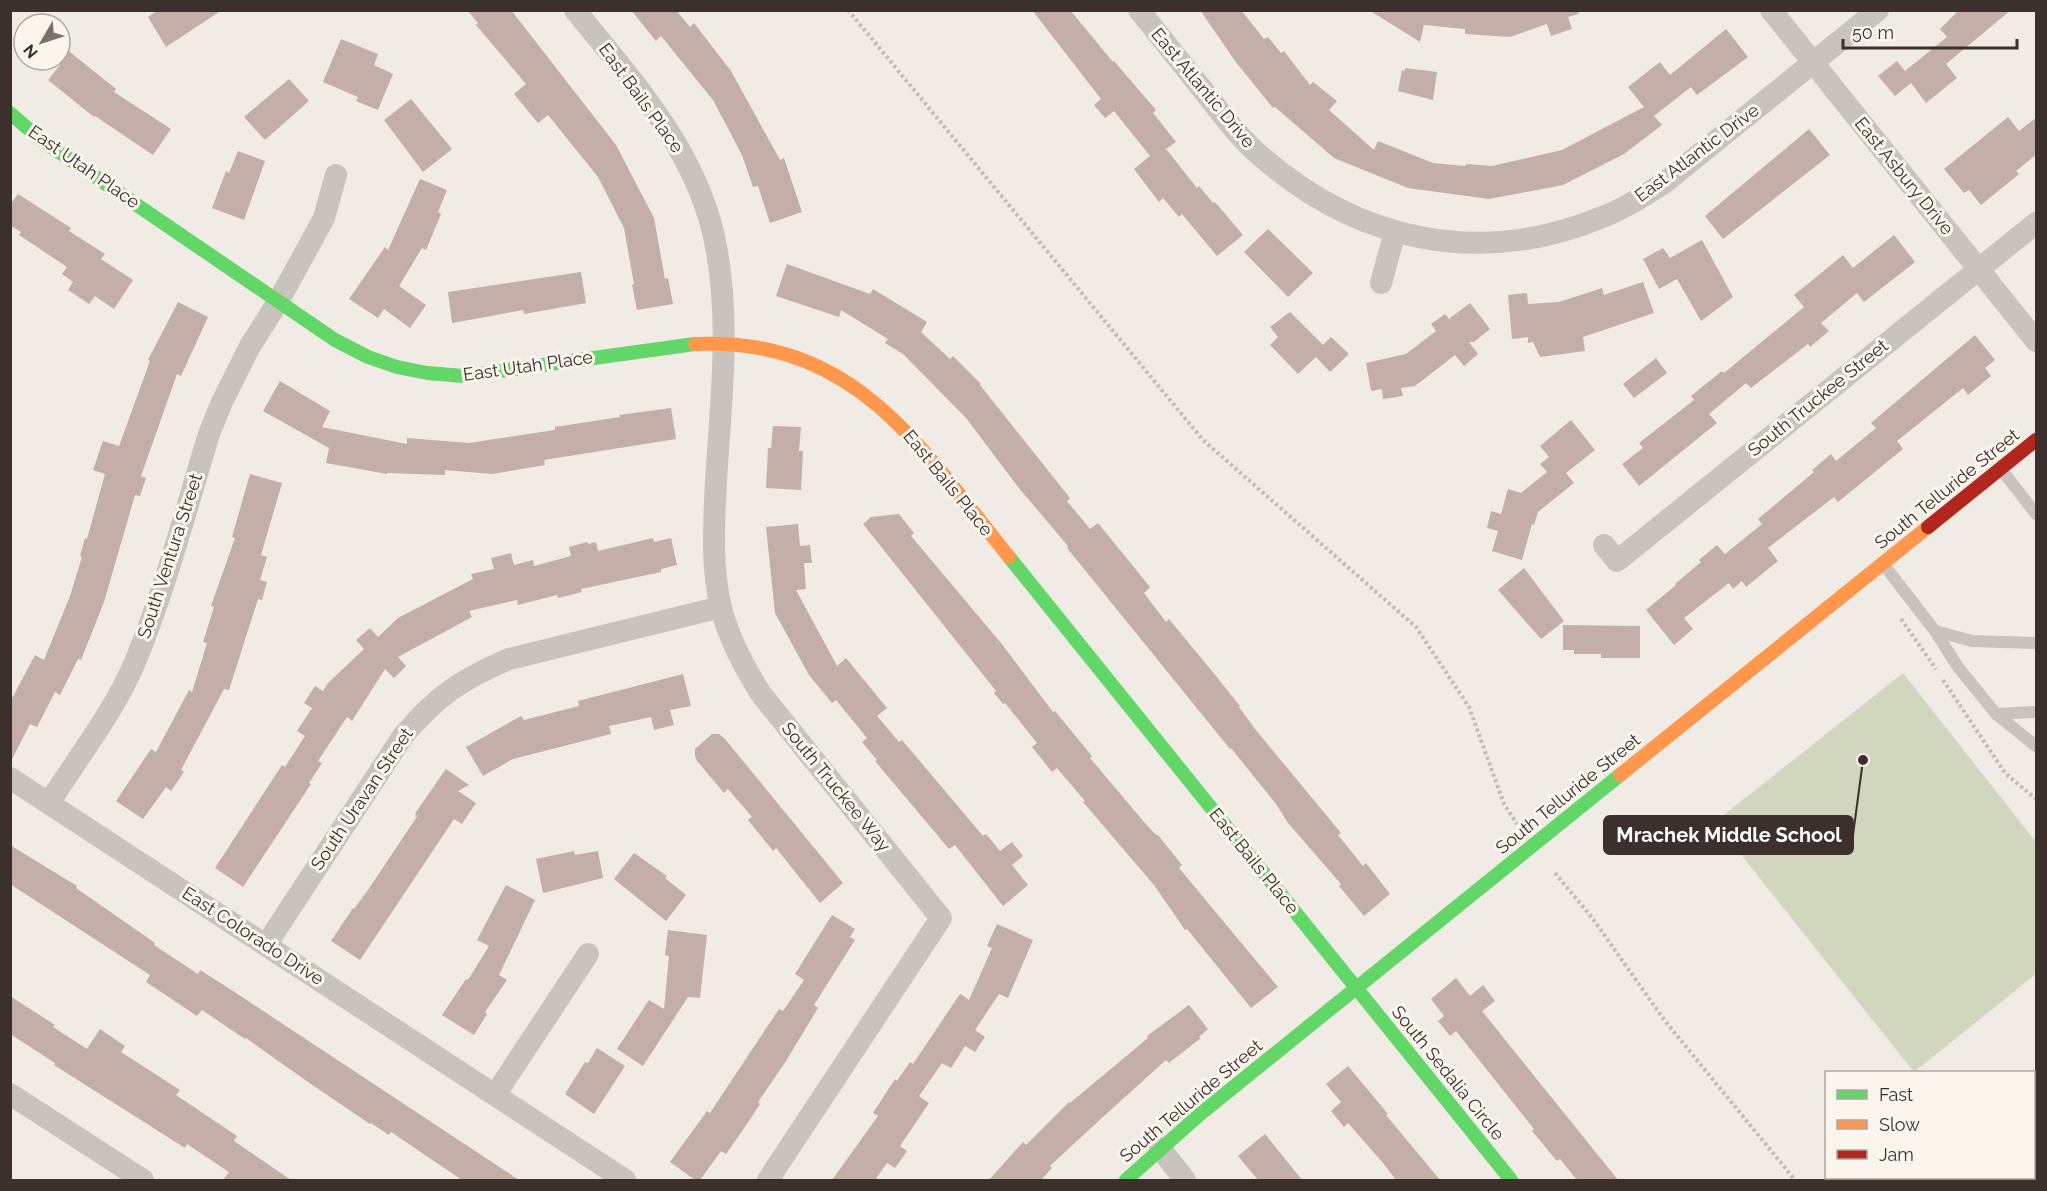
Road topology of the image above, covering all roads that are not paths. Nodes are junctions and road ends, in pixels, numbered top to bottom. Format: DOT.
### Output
graph roads {
  1 [pos="575,10"];
  2 [pos="1139,10"];
  3 [pos="1771,10"];
  4 [pos="1878,10"];
  5 [pos="1813,63"];
  6 [pos="10,113"];
  7 [pos="336,175"];
  8 [pos="2037,223"];
  9 [pos="1395,232"];
  10 [pos="1979,269"];
  11 [pos="1381,283"];
  12 [pos="278,302"];
  13 [pos="2037,341"];
  14 [pos="724,342"];
  15 [pos="2037,440"];
  16 [pos="2001,469"];
  17 [pos="2037,514"];
  18 [pos="1604,544"];
  19 [pos="1883,564"];
  20 [pos="721,607"];
  21 [pos="1935,631"];
  22 [pos="2037,644"];
  23 [pos="2037,712"];
  24 [pos="1996,714"];
  25 [pos="2037,746"];
  26 [pos="10,778"];
  27 [pos="49,803"];
  28 [pos="266,945"];
  29 [pos="588,954"];
  30 [pos="1357,988"];
  31 [pos="10,1094"];
  32 [pos="495,1095"];
  33 [pos="1160,1148"];
  34 [pos="143,1180"];
  35 [pos="625,1180"];
  36 [pos="768,1180"];
  37 [pos="1126,1180"];
  38 [pos="1185,1180"];
  39 [pos="1511,1180"];
  1 -- 14 [label="street, East Bails Place"];
  2 -- 9 [label="street, East Atlantic Drive"];
  3 -- 5 [label="street, East Asbury Drive"];
  4 -- 5 [label="street"];
  5 -- 9 [label="street, East Atlantic Drive"];
  5 -- 10 [label="street, East Asbury Drive"];
  6 -- 12 [label="street, East Utah Place"];
  7 -- 12 [label="street"];
  8 -- 10 [label="street, South Truckee Street"];
  9 -- 11 [label="street"];
  10 -- 13 [label="street, East Asbury Drive"];
  10 -- 18 [label="street, South Truckee Street"];
  12 -- 14 [label="street, East Utah Place"];
  12 -- 27 [label="street, South Ventura Street"];
  14 -- 20 [label="street, South Truckee Way"];
  14 -- 30 [label="street, East Bails Place"];
  15 -- 16 [label="street, South Telluride Street"];
  16 -- 17 [label="lane"];
  16 -- 19 [label="street, South Telluride Street"];
  19 -- 21 [label="lane"];
  19 -- 30 [label="street, South Telluride Street"];
  20 -- 28 [label="street, South Uravan Street"];
  20 -- 36 [label="street, South Truckee Way"];
  21 -- 22 [label="lane"];
  21 -- 24 [label="lane"];
  23 -- 24 [label="lane"];
  24 -- 25 [label="lane"];
  26 -- 27 [label="street, East Colorado Drive"];
  27 -- 28 [label="street, East Colorado Drive"];
  28 -- 32 [label="street, East Colorado Drive"];
  29 -- 32 [label="street"];
  30 -- 33 [label="street, South Telluride Street"];
  30 -- 39 [label="street, South Sedalia Circle"];
  31 -- 34 [label="street"];
  32 -- 35 [label="street, East Colorado Drive"];
  33 -- 37 [label="street, South Telluride Street"];
  33 -- 38 [label="street"];
}
